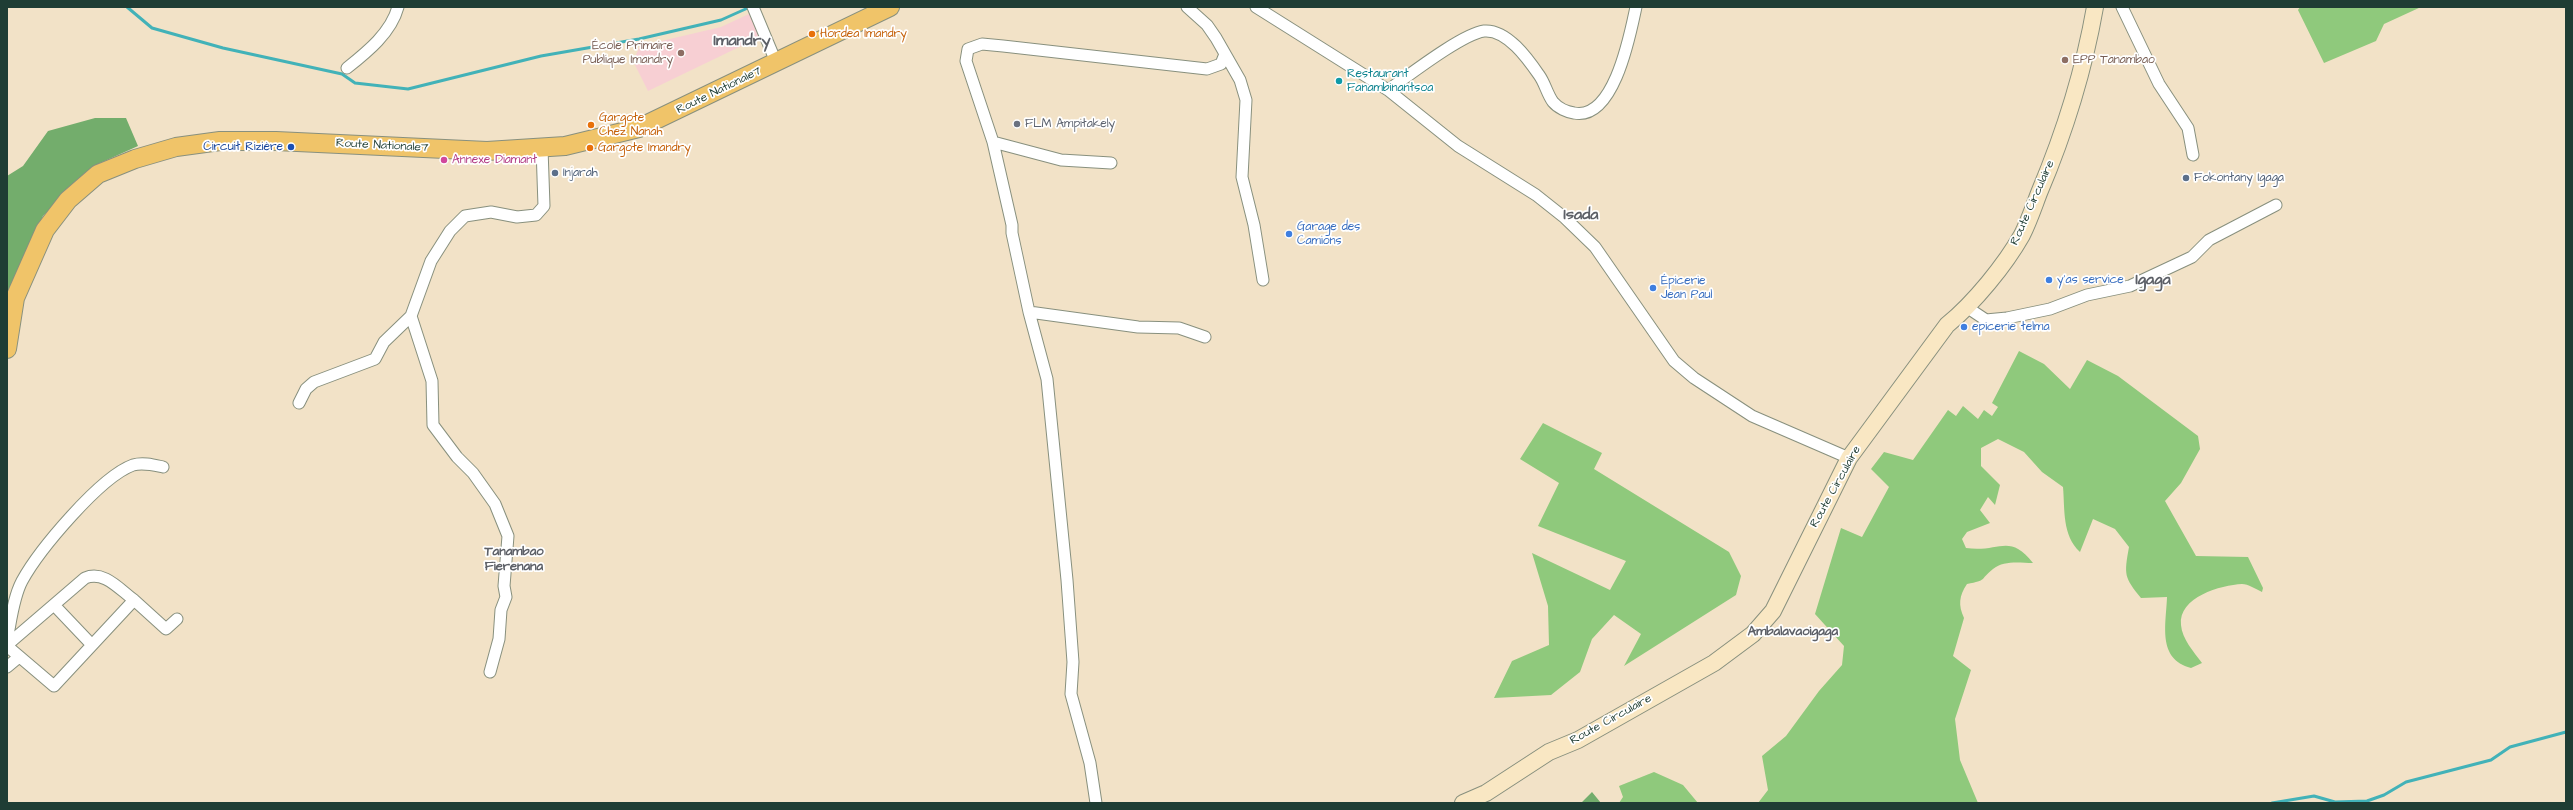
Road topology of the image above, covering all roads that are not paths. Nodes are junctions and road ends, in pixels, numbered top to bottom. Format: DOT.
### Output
graph roads {
  1 [pos="398,7"];
  2 [pos="890,7"];
  3 [pos="1187,7"];
  4 [pos="1256,7"];
  5 [pos="1636,7"];
  6 [pos="2095,7"];
  7 [pos="2122,7"];
  8 [pos="754,8"];
  9 [pos="1225,54"];
  10 [pos="776,62"];
  11 [pos="347,68"];
  12 [pos="1388,90"];
  13 [pos="993,142"];
  14 [pos="542,148"];
  15 [pos="2192,155"];
  16 [pos="1111,163"];
  17 [pos="2276,205"];
  18 [pos="1263,280"];
  19 [pos="1968,308"];
  20 [pos="1029,312"];
  21 [pos="411,316"];
  22 [pos="1205,337"];
  23 [pos="7,349"];
  24 [pos="300,404"];
  25 [pos="1849,458"];
  26 [pos="163,467"];
  27 [pos="134,600"];
  28 [pos="54,605"];
  29 [pos="177,619"];
  30 [pos="7,640"];
  31 [pos="92,645"];
  32 [pos="7,646"];
  33 [pos="19,656"];
  34 [pos="7,668"];
  35 [pos="490,672"];
  36 [pos="1096,803"];
  37 [pos="1463,803"];
  1 -- 11 [label="street"];
  2 -- 10 [label="main road, Route Nationale7"];
  3 -- 9 [label="street"];
  4 -- 12 [label="street"];
  5 -- 12 [label="street"];
  6 -- 19 [label="street, Route Circulaire"];
  7 -- 15 [label="street"];
  8 -- 10 [label="street"];
  9 -- 13 [label="street"];
  9 -- 18 [label="street"];
  10 -- 14 [label="main road, Route Nationale7"];
  12 -- 25 [label="street"];
  13 -- 16 [label="street"];
  13 -- 20 [label="street"];
  14 -- 21 [label="street"];
  14 -- 23 [label="main road, Route Nationale7"];
  17 -- 19 [label="street"];
  19 -- 25 [label="street, Route Circulaire"];
  20 -- 22 [label="street"];
  20 -- 36 [label="street"];
  21 -- 24 [label="street"];
  21 -- 35 [label="street"];
  25 -- 37 [label="street, Route Circulaire"];
  26 -- 30 [label="street"];
  27 -- 28 [label="street"];
  27 -- 29 [label="street"];
  27 -- 31 [label="street"];
  28 -- 31 [label="street"];
  28 -- 32 [label="street"];
  31 -- 33 [label="street"];
  32 -- 33 [label="street"];
  33 -- 34 [label="street"];
}
